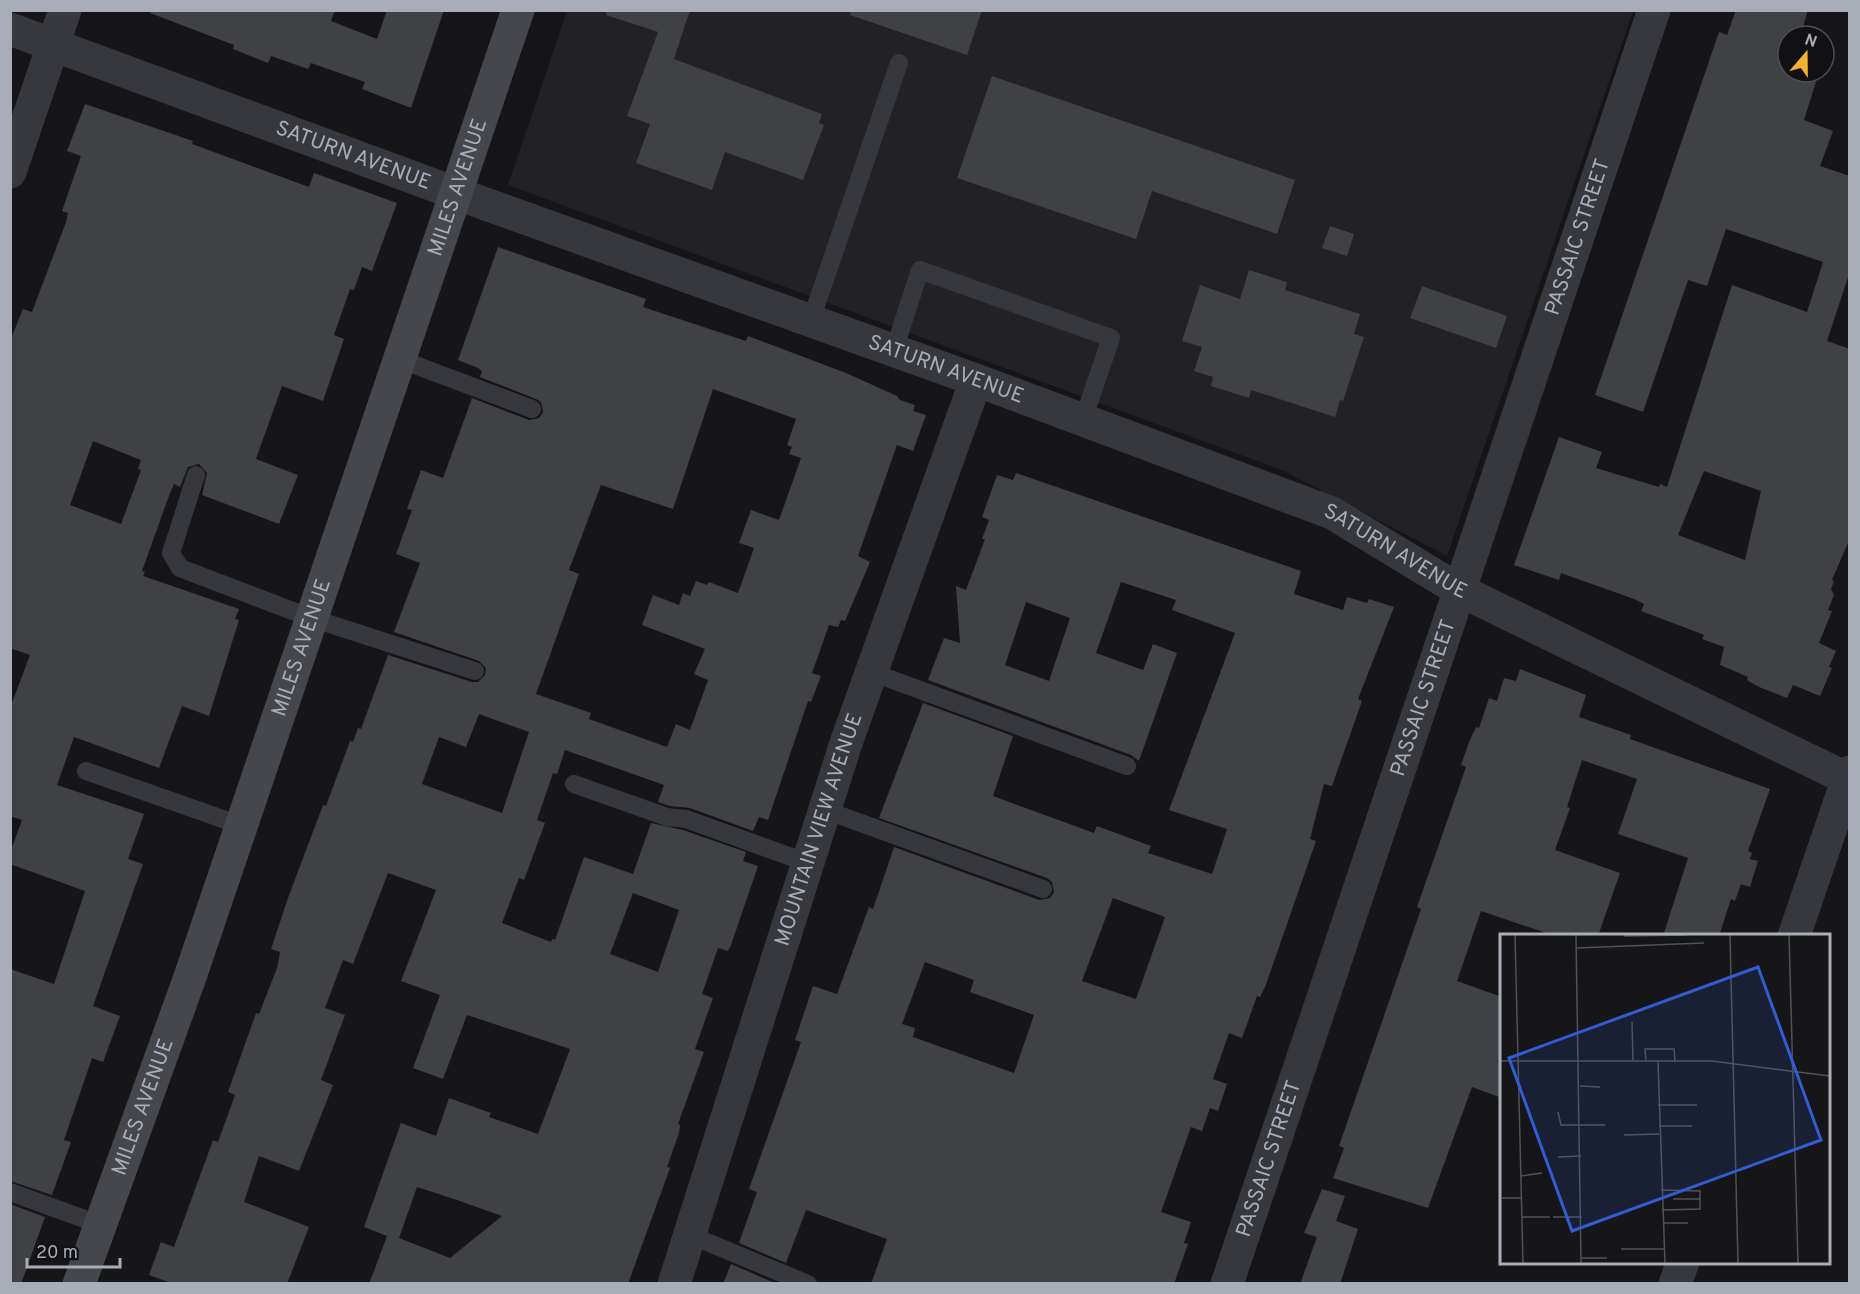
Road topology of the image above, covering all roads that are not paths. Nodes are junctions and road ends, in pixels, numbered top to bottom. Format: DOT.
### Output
graph roads {
  1 [pos="65,10"];
  2 [pos="518,10"];
  3 [pos="1654,10"];
  4 [pos="10,29"];
  5 [pos="53,45"];
  6 [pos="899,63"];
  7 [pos="10,172"];
  8 [pos="455,193"];
  9 [pos="811,320"];
  10 [pos="894,350"];
  11 [pos="399,359"];
  12 [pos="976,380"];
  13 [pos="532,409"];
  14 [pos="1083,420"];
  15 [pos="196,476"];
  16 [pos="1459,590"];
  17 [pos="311,618"];
  18 [pos="475,671"];
  19 [pos="871,672"];
  20 [pos="1127,766"];
  21 [pos="86,771"];
  22 [pos="1849,777"];
  23 [pos="574,784"];
  24 [pos="825,810"];
  25 [pos="240,825"];
  26 [pos="808,863"];
  27 [pos="1043,889"];
  28 [pos="1795,934"];
  29 [pos="10,1192"];
  30 [pos="101,1225"];
  31 [pos="690,1235"];
  32 [pos="1683,1264"];
  33 [pos="80,1284"];
  34 [pos="674,1284"];
  35 [pos="808,1284"];
  36 [pos="1227,1284"];
  37 [pos="1676,1284"];
  1 -- 5 [label="street"];
  2 -- 8 [label="main road, MILES AVENUE"];
  3 -- 16 [label="street, PASSAIC STREET"];
  4 -- 5 [label="street, SATURN AVENUE"];
  5 -- 7 [label="street"];
  5 -- 8 [label="street, SATURN AVENUE"];
  6 -- 9 [label="lane"];
  8 -- 9 [label="street, SATURN AVENUE"];
  8 -- 11 [label="main road, MILES AVENUE"];
  9 -- 10 [label="street, SATURN AVENUE"];
  10 -- 12 [label="street, SATURN AVENUE"];
  10 -- 14 [label="lane"];
  11 -- 13 [label="lane"];
  11 -- 17 [label="main road, MILES AVENUE"];
  12 -- 14 [label="street, SATURN AVENUE"];
  12 -- 19 [label="street, MOUNTAIN VIEW AVENUE"];
  14 -- 16 [label="street, SATURN AVENUE"];
  15 -- 17 [label="lane"];
  16 -- 22 [label="street, SATURN AVENUE"];
  16 -- 36 [label="street, PASSAIC STREET"];
  17 -- 18 [label="lane"];
  17 -- 25 [label="main road, MILES AVENUE"];
  19 -- 20 [label="lane"];
  19 -- 24 [label="street, MOUNTAIN VIEW AVENUE"];
  21 -- 25 [label="lane"];
  22 -- 28 [label="street"];
  23 -- 26 [label="lane"];
  24 -- 26 [label="street, MOUNTAIN VIEW AVENUE"];
  24 -- 27 [label="lane"];
  25 -- 30 [label="main road, MILES AVENUE"];
  26 -- 31 [label="street, MOUNTAIN VIEW AVENUE"];
  29 -- 30 [label="lane"];
  30 -- 33 [label="main road, MILES AVENUE"];
  31 -- 34 [label="street, MOUNTAIN VIEW AVENUE"];
  31 -- 35 [label="lane"];
  32 -- 37 [label="street"];
}
